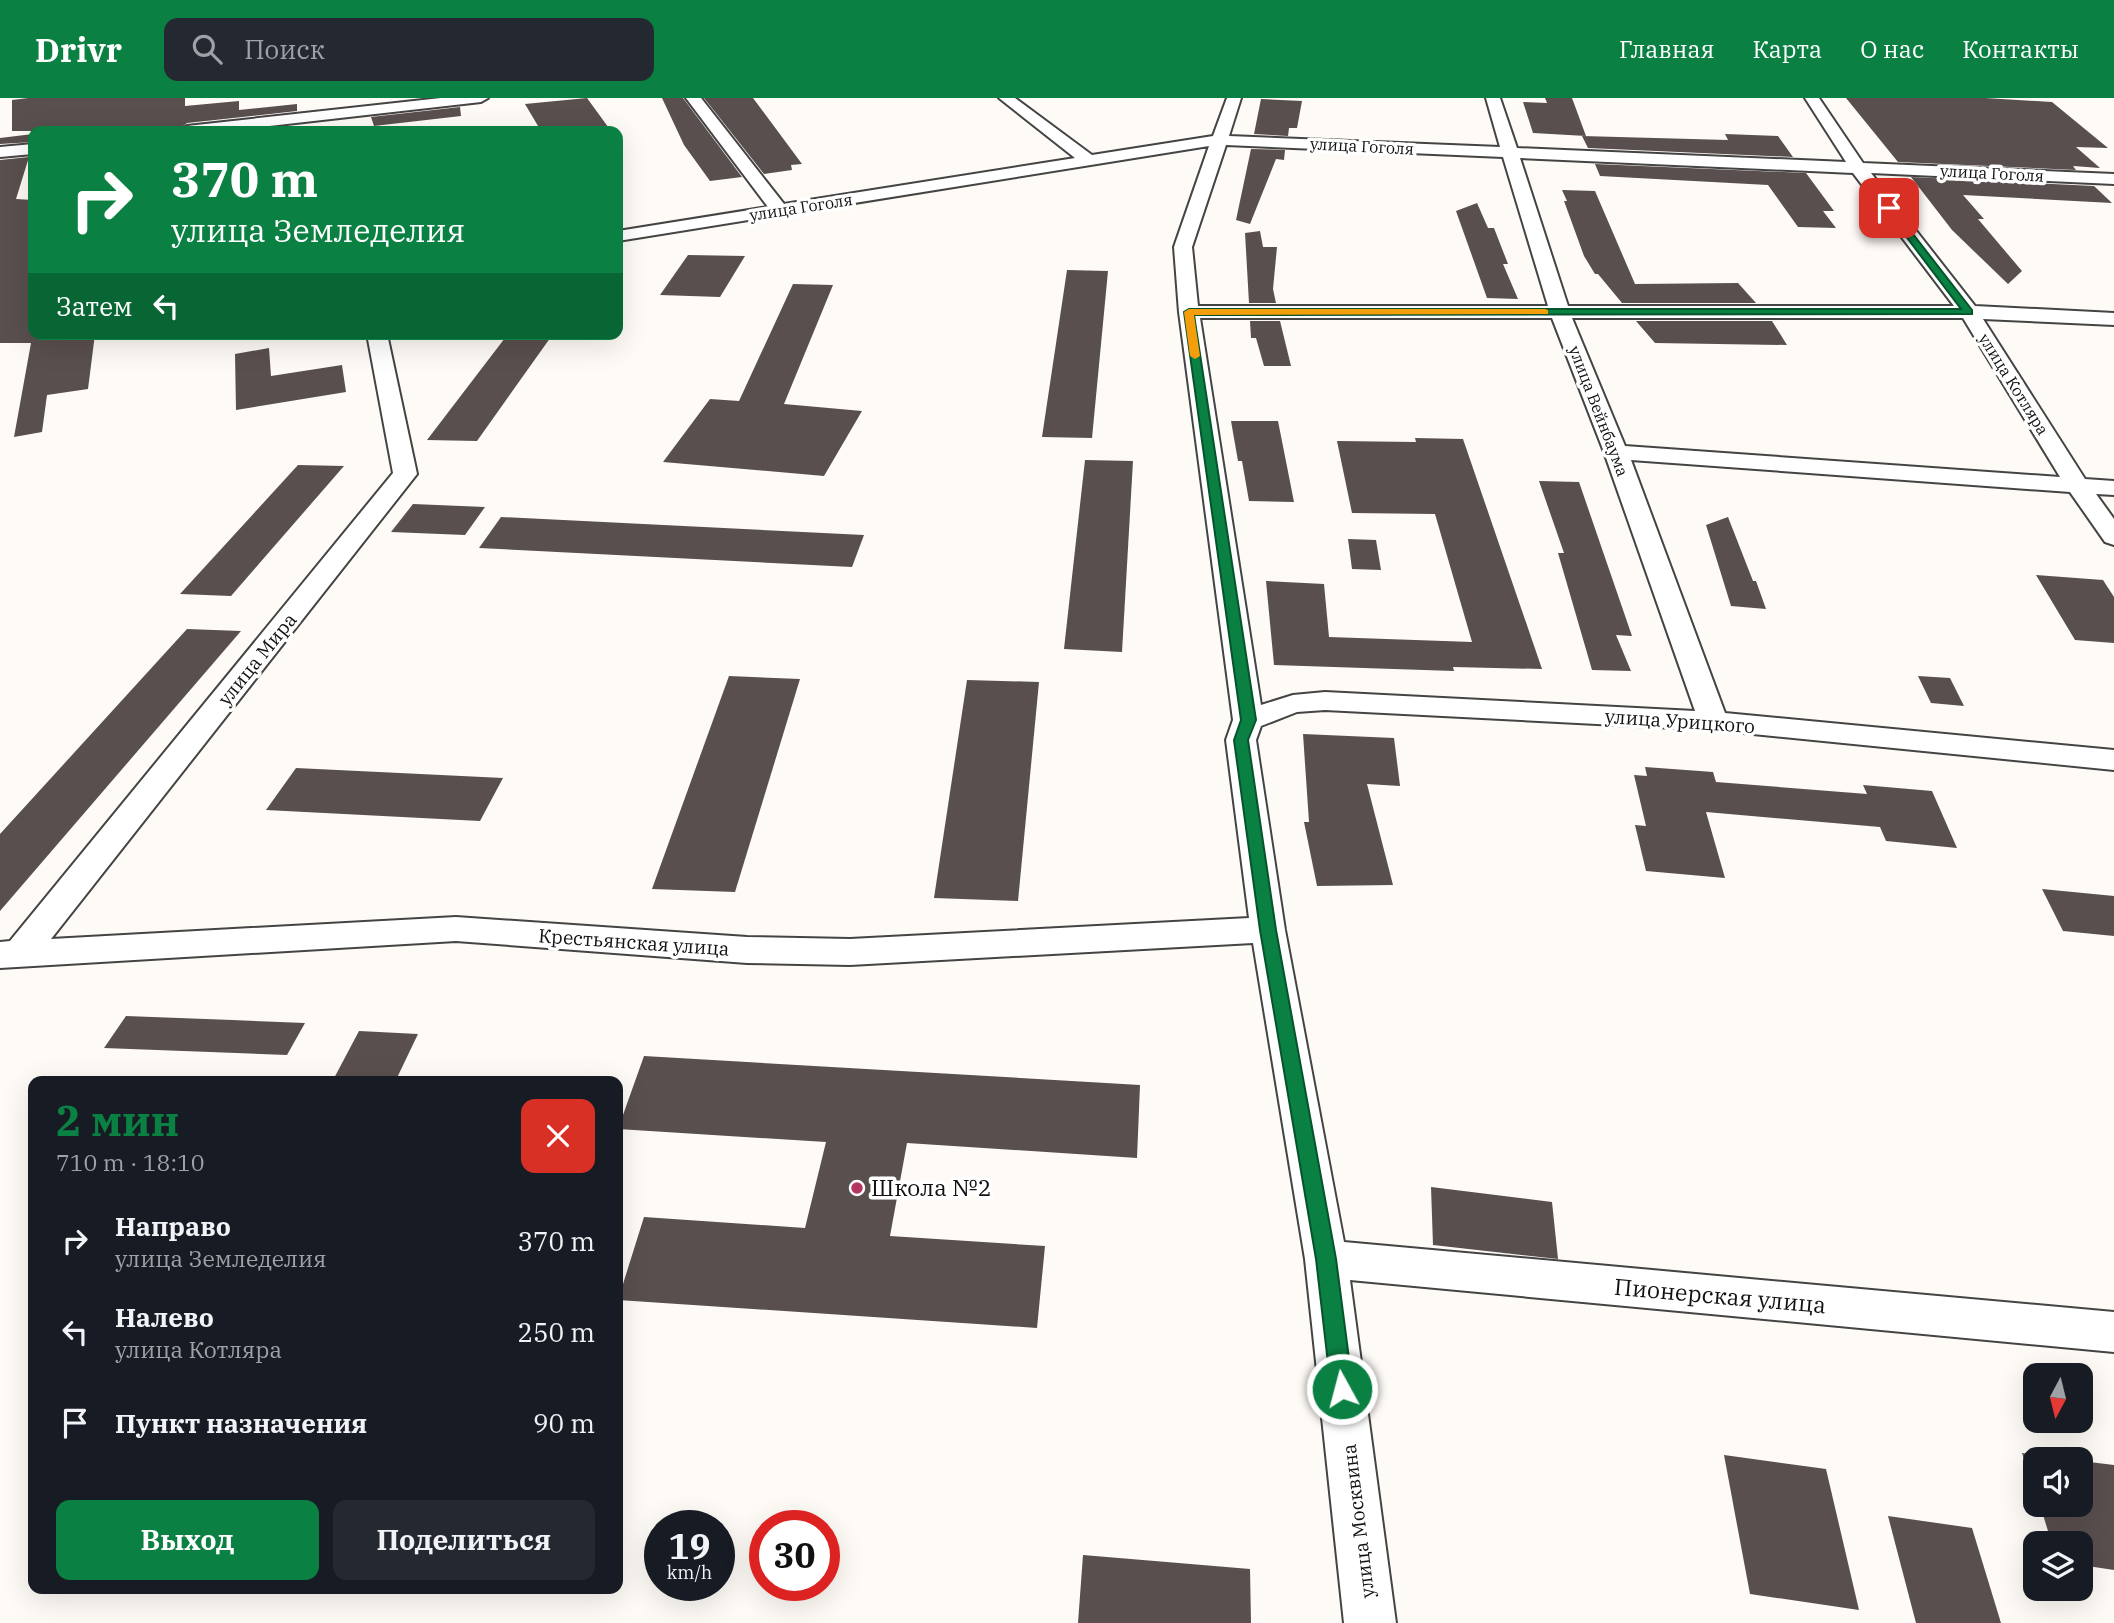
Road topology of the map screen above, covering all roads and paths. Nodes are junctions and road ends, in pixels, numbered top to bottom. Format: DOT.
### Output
graph roads {
  1 [pos="330,98"];
  2 [pos="481,98"];
  3 [pos="693,98"];
  4 [pos="1006,98"];
  5 [pos="1234,98"];
  6 [pos="1493,98"];
  7 [pos="1812,98"];
  8 [pos="334,115"];
  9 [pos="233,126"];
  10 [pos="337,126"];
  11 [pos="1220,140"];
  12 [pos="28,149"];
  13 [pos="0,152"];
  14 [pos="1510,153"];
  15 [pos="1089,161"];
  16 [pos="1857,167"];
  17 [pos="2114,179"];
  18 [pos="779,210"];
  19 [pos="623,235"];
  20 [pos="1189,312"];
  21 [pos="1560,312"];
  22 [pos="1969,312"];
  23 [pos="2114,319"];
  24 [pos="378,340"];
  25 [pos="1616,452"];
  26 [pos="2077,486"];
  27 [pos="2114,488"];
  28 [pos="2114,537"];
  29 [pos="1248,720"];
  30 [pos="1713,721"];
  31 [pos="2114,760"];
  32 [pos="1268,930"];
  33 [pos="10,955"];
  34 [pos="1326,1259"];
  35 [pos="2114,1332"];
  36 [pos="1370,1623"];
  1 -- 8 [label="street"];
  2 -- 8 [label="street"];
  3 -- 18 [label="street"];
  4 -- 15 [label="street"];
  5 -- 11 [label="street, улица Москвина"];
  6 -- 14 [label="street, улица Вейнбаума"];
  7 -- 16 [label="street, улица Котляра"];
  8 -- 9 [label="street"];
  8 -- 10 [label="street"];
  11 -- 14 [label="street, улица Гоголя"];
  11 -- 15 [label="street, улица Гоголя"];
  11 -- 20 [label="street, улица Москвина"];
  12 -- 13 [label="street"];
  14 -- 16 [label="street, улица Гоголя"];
  14 -- 21 [label="street, улица Вейнбаума"];
  15 -- 18 [label="street, улица Гоголя"];
  16 -- 17 [label="street, улица Гоголя"];
  16 -- 22 [label="street, улица Котляра"];
  18 -- 19 [label="street, улица Гоголя"];
  20 -- 21 [label="street"];
  20 -- 29 [label="street, улица Москвина"];
  21 -- 22 [label="street"];
  21 -- 25 [label="street, улица Вейнбаума"];
  22 -- 23 [label="street"];
  22 -- 26 [label="street, улица Котляра"];
  24 -- 33 [label="street, улица Мира"];
  25 -- 26 [label="street"];
  25 -- 30 [label="street, улица Вейнбаума"];
  26 -- 27 [label="street"];
  26 -- 28 [label="street, улица Котляра"];
  29 -- 30 [label="street, улица Урицкого"];
  29 -- 32 [label="street, улица Москвина"];
  30 -- 31 [label="street, улица Урицкого"];
  32 -- 33 [label="street, Крестьянская улица"];
  32 -- 34 [label="street, улица Москвина"];
  34 -- 35 [label="street, Пионерская улица"];
  34 -- 36 [label="street, улица Москвина"];
}
